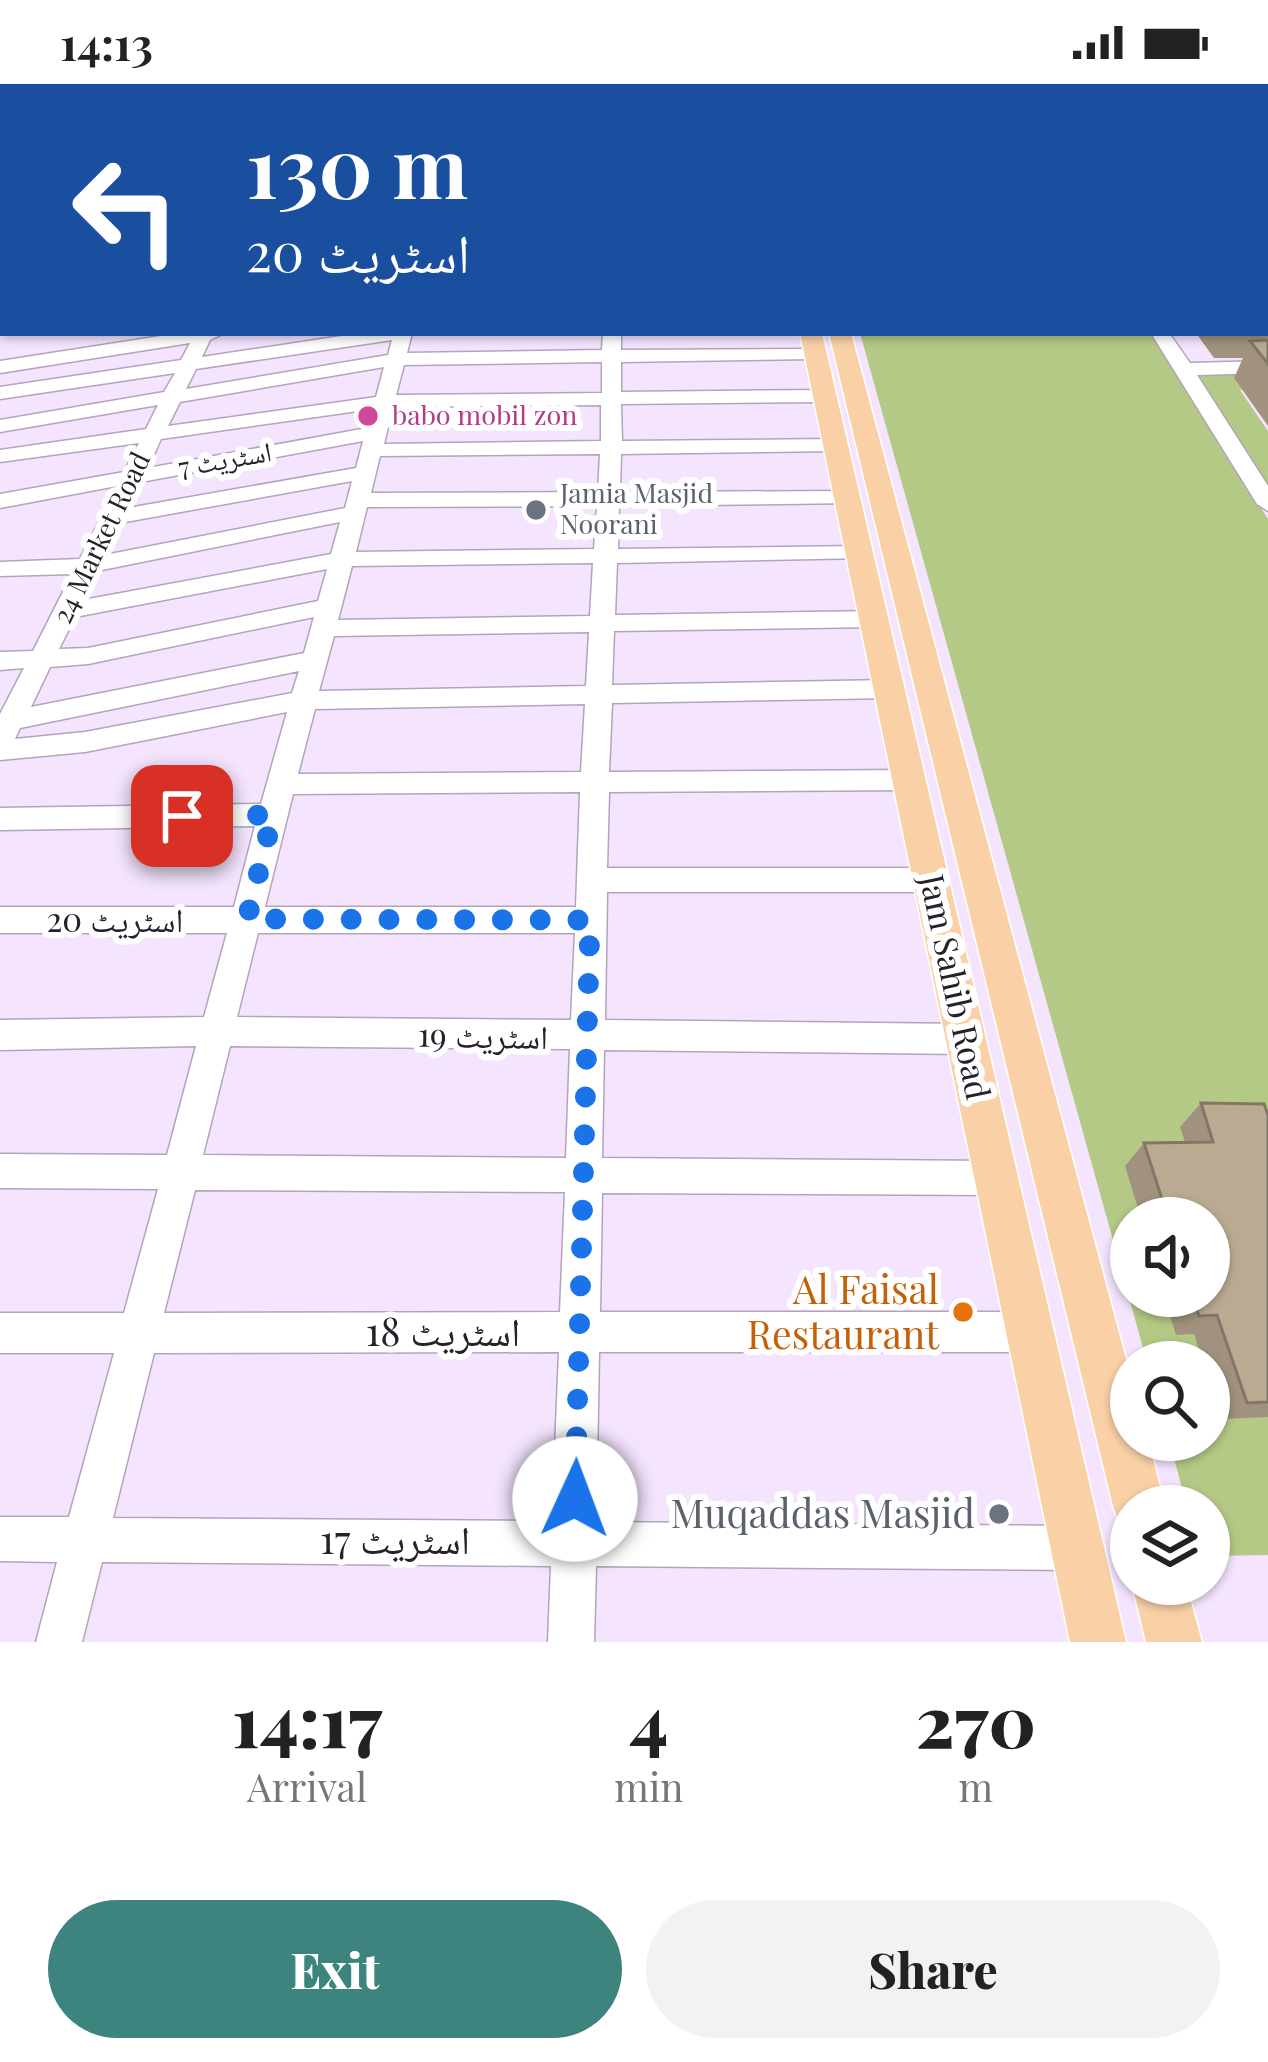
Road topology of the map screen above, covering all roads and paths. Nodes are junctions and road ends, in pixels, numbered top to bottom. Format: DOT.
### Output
graph roads {
  1 [pos="194,336"];
  2 [pos="206,336"];
  3 [pos="1162,336"];
  4 [pos="822,340"];
  5 [pos="399,342"];
  6 [pos="612,344"];
  7 [pos="188,364"];
  8 [pos="0,367"];
  9 [pos="1268,367"];
  10 [pos="1184,369"];
  11 [pos="0,393"];
  12 [pos="825,396"];
  13 [pos="172,397"];
  14 [pos="612,399"];
  15 [pos="0,426"];
  16 [pos="152,436"];
  17 [pos="836,445"];
  18 [pos="611,447"];
  19 [pos="0,456"];
  20 [pos="371,461"];
  21 [pos="132,477"];
  22 [pos="848,498"];
  23 [pos="609,499"];
  24 [pos="0,501"];
  25 [pos="1268,504"];
  26 [pos="112,518"];
  27 [pos="860,553"];
  28 [pos="606,556"];
  29 [pos="344,559"];
  30 [pos="88,566"];
  31 [pos="0,569"];
  32 [pos="66,611"];
  33 [pos="874,619"];
  34 [pos="602,623"];
  35 [pos="323,631"];
  36 [pos="42,660"];
  37 [pos="0,661"];
  38 [pos="890,689"];
  39 [pos="598,694"];
  40 [pos="304,700"];
  41 [pos="3,734"];
  42 [pos="910,780"];
  43 [pos="594,782"];
  44 [pos="277,800"];
  45 [pos="0,819"];
  46 [pos="592,880"];
  47 [pos="932,880"];
  48 [pos="247,919"];
  49 [pos="0,920"];
  50 [pos="590,920"];
  51 [pos="218,1031"];
  52 [pos="0,1035"];
  53 [pos="587,1037"];
  54 [pos="966,1039"];
  55 [pos="183,1169"];
  56 [pos="0,1171"];
  57 [pos="584,1174"];
  58 [pos="997,1178"];
  59 [pos="142,1332"];
  60 [pos="579,1332"];
  61 [pos="1030,1332"];
  62 [pos="0,1333"];
  63 [pos="1133,1485"];
  64 [pos="0,1539"];
  65 [pos="87,1539"];
  66 [pos="574,1540"];
  67 [pos="1077,1548"];
  68 [pos="1164,1605"];
  69 [pos="59,1642"];
  70 [pos="571,1642"];
  71 [pos="1098,1642"];
  72 [pos="1174,1642"];
  1 -- 8 [label="street"];
  2 -- 7 [label="street, 24 Market Road"];
  3 -- 10 [label="street"];
  4 -- 6 [label="street"];
  4 -- 12 [label="main road, Jam Sahib Road"];
  4 -- 63 [label="main road, Jam Sahib Road"];
  5 -- 6 [label="street"];
  5 -- 7 [label="street"];
  5 -- 13 [label="street"];
  5 -- 20 [label="street"];
  6 -- 14 [label="street"];
  7 -- 11 [label="street"];
  7 -- 13 [label="street, 24 Market Road"];
  9 -- 10 [label="street"];
  10 -- 25 [label="street"];
  12 -- 14 [label="street"];
  12 -- 17 [label="main road, Jam Sahib Road"];
  13 -- 15 [label="street"];
  13 -- 16 [label="street, 24 Market Road"];
  14 -- 18 [label="street"];
  14 -- 20 [label="street"];
  16 -- 19 [label="street"];
  16 -- 20 [label="street"];
  16 -- 21 [label="street, 24 Market Road"];
  17 -- 18 [label="street"];
  17 -- 22 [label="main road, Jam Sahib Road"];
  18 -- 20 [label="street"];
  18 -- 23 [label="street"];
  20 -- 21 [label="street, اسٹریٹ 7"];
  20 -- 23 [label="street"];
  20 -- 26 [label="street"];
  20 -- 29 [label="street"];
  20 -- 30 [label="street"];
  21 -- 24 [label="street, اسٹریٹ 7"];
  21 -- 26 [label="street, 24 Market Road"];
  22 -- 23 [label="street"];
  22 -- 27 [label="main road, Jam Sahib Road"];
  23 -- 28 [label="street"];
  26 -- 30 [label="street, 24 Market Road"];
  27 -- 28 [label="street"];
  27 -- 33 [label="main road, Jam Sahib Road"];
  28 -- 29 [label="street"];
  28 -- 34 [label="street"];
  29 -- 32 [label="street"];
  29 -- 35 [label="street"];
  30 -- 31 [label="street"];
  30 -- 32 [label="street, 24 Market Road"];
  32 -- 36 [label="street, 24 Market Road"];
  33 -- 34 [label="street"];
  33 -- 38 [label="main road, Jam Sahib Road"];
  34 -- 35 [label="street"];
  34 -- 39 [label="street"];
  35 -- 36 [label="street"];
  35 -- 40 [label="street"];
  35 -- 41 [label="street"];
  36 -- 37 [label="street"];
  36 -- 41 [label="street, 24 Market Road"];
  38 -- 39 [label="street"];
  38 -- 42 [label="main road, Jam Sahib Road"];
  39 -- 40 [label="street"];
  39 -- 43 [label="street"];
  40 -- 41 [label="street"];
  40 -- 44 [label="street"];
  42 -- 43 [label="street"];
  42 -- 47 [label="main road, Jam Sahib Road"];
  43 -- 44 [label="street"];
  43 -- 46 [label="street"];
  44 -- 45 [label="street"];
  44 -- 48 [label="street"];
  46 -- 47 [label="street"];
  46 -- 50 [label="street"];
  47 -- 54 [label="main road, Jam Sahib Road"];
  48 -- 49 [label="street, اسٹریٹ 20"];
  48 -- 50 [label="street, اسٹریٹ 20"];
  48 -- 51 [label="street"];
  50 -- 53 [label="street"];
  51 -- 52 [label="street, اسٹریٹ 19"];
  51 -- 53 [label="street, اسٹریٹ 19"];
  51 -- 55 [label="street"];
  53 -- 54 [label="street, اسٹریٹ 19"];
  53 -- 57 [label="street"];
  54 -- 58 [label="main road, Jam Sahib Road"];
  55 -- 56 [label="street"];
  55 -- 57 [label="street"];
  55 -- 59 [label="street"];
  57 -- 58 [label="street"];
  57 -- 60 [label="street"];
  58 -- 61 [label="main road, Jam Sahib Road"];
  59 -- 60 [label="street, اسٹریٹ 18"];
  59 -- 62 [label="street, اسٹریٹ 18"];
  59 -- 65 [label="street"];
  60 -- 61 [label="street, اسٹریٹ 18"];
  60 -- 66 [label="street"];
  61 -- 67 [label="main road, Jam Sahib Road"];
  64 -- 65 [label="street, اسٹریٹ 17"];
  65 -- 66 [label="street, اسٹریٹ 17"];
  65 -- 69 [label="street"];
  66 -- 67 [label="street, اسٹریٹ 17"];
  66 -- 70 [label="street"];
  67 -- 71 [label="main road, Jam Sahib Road"];
  68 -- 72 [label="main road"];
}
